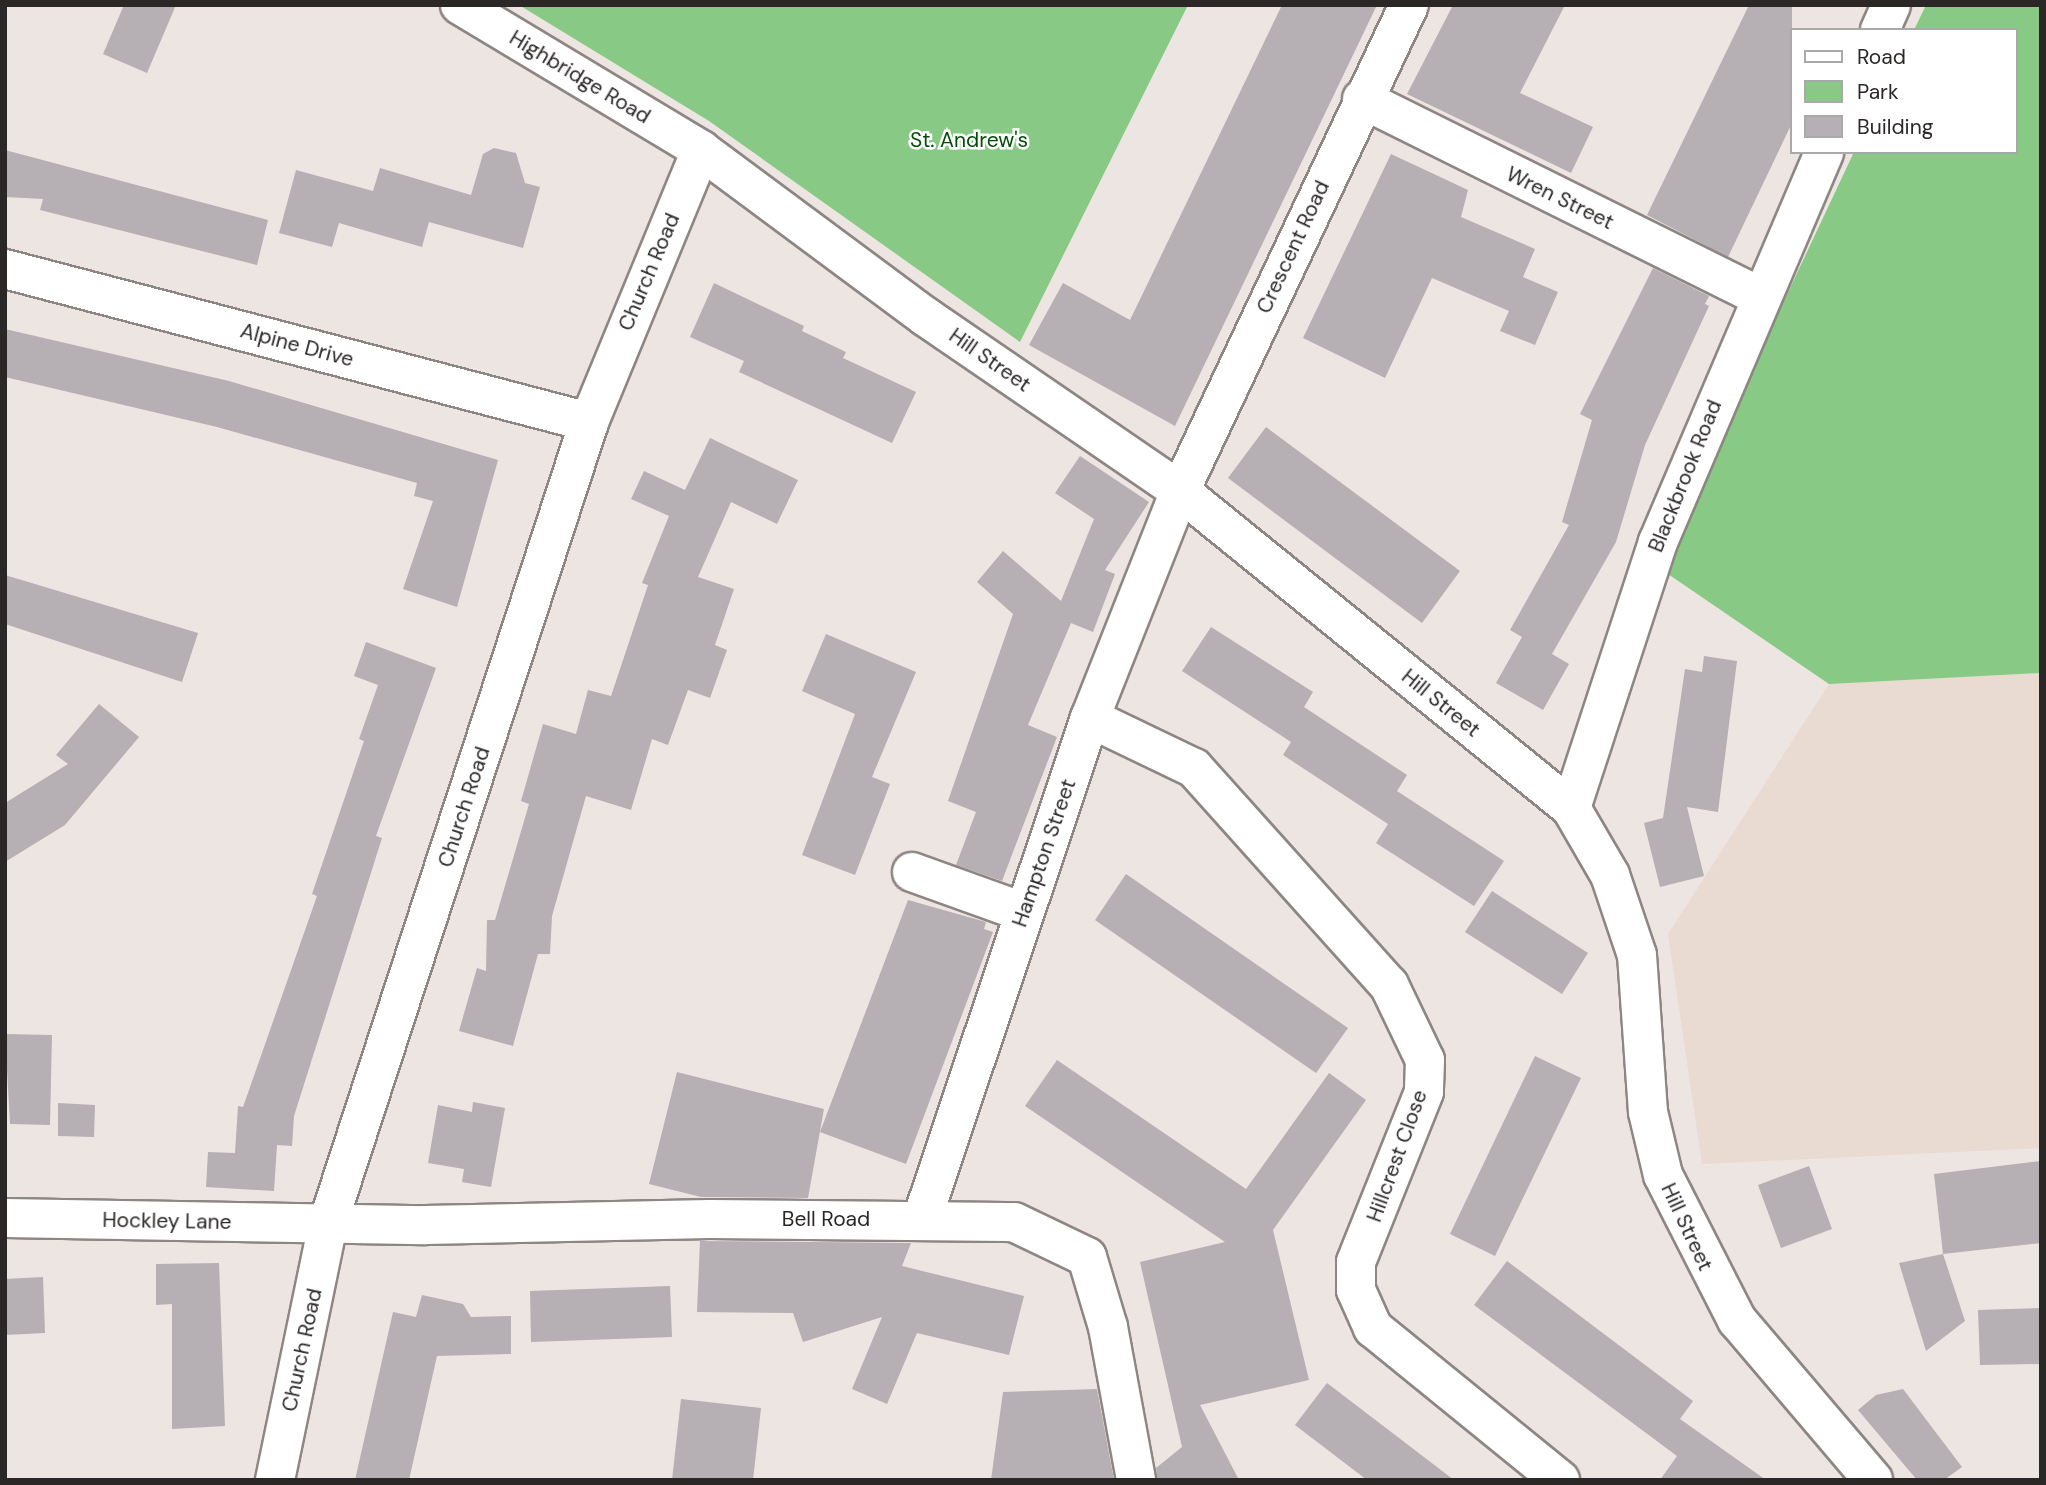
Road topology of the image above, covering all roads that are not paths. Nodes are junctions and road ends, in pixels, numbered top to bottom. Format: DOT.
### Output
graph roads {
  1 [pos="460,5"];
  2 [pos="1409,5"];
  3 [pos="1891,5"];
  4 [pos="1881,28"];
  5 [pos="1362,99"];
  6 [pos="701,150"];
  7 [pos="1823,154"];
  8 [pos="5,269"];
  9 [pos="1758,296"];
  10 [pos="589,422"];
  11 [pos="1180,491"];
  12 [pos="1090,718"];
  13 [pos="1571,808"];
  14 [pos="912,872"];
  15 [pos="1023,912"];
  16 [pos="5,1218"];
  17 [pos="922,1219"];
  18 [pos="328,1223"];
  19 [pos="275,1480"];
  20 [pos="1136,1480"];
  21 [pos="1560,1480"];
  22 [pos="1873,1480"];
  1 -- 6 [label="street, Highbridge Road"];
  2 -- 5 [label="street, Crescent Road"];
  3 -- 4 [label="street"];
  5 -- 9 [label="street, Wren Street"];
  5 -- 11 [label="street, Crescent Road"];
  6 -- 10 [label="street, Church Road"];
  6 -- 11 [label="street, Hill Street"];
  7 -- 9 [label="street, Blackbrook Road"];
  8 -- 10 [label="street, Alpine Drive"];
  9 -- 13 [label="street, Blackbrook Road"];
  10 -- 18 [label="street, Church Road"];
  11 -- 12 [label="street, Hampton Street"];
  11 -- 13 [label="street, Hill Street"];
  12 -- 15 [label="street, Hampton Street"];
  12 -- 21 [label="street, Hillcrest Close"];
  13 -- 22 [label="street, Hill Street"];
  14 -- 15 [label="street"];
  15 -- 17 [label="street, Hampton Street"];
  16 -- 18 [label="street, Hockley Lane"];
  17 -- 18 [label="street, Bell Road"];
  17 -- 20 [label="street, Bell Road"];
  18 -- 19 [label="street, Church Road"];
}
